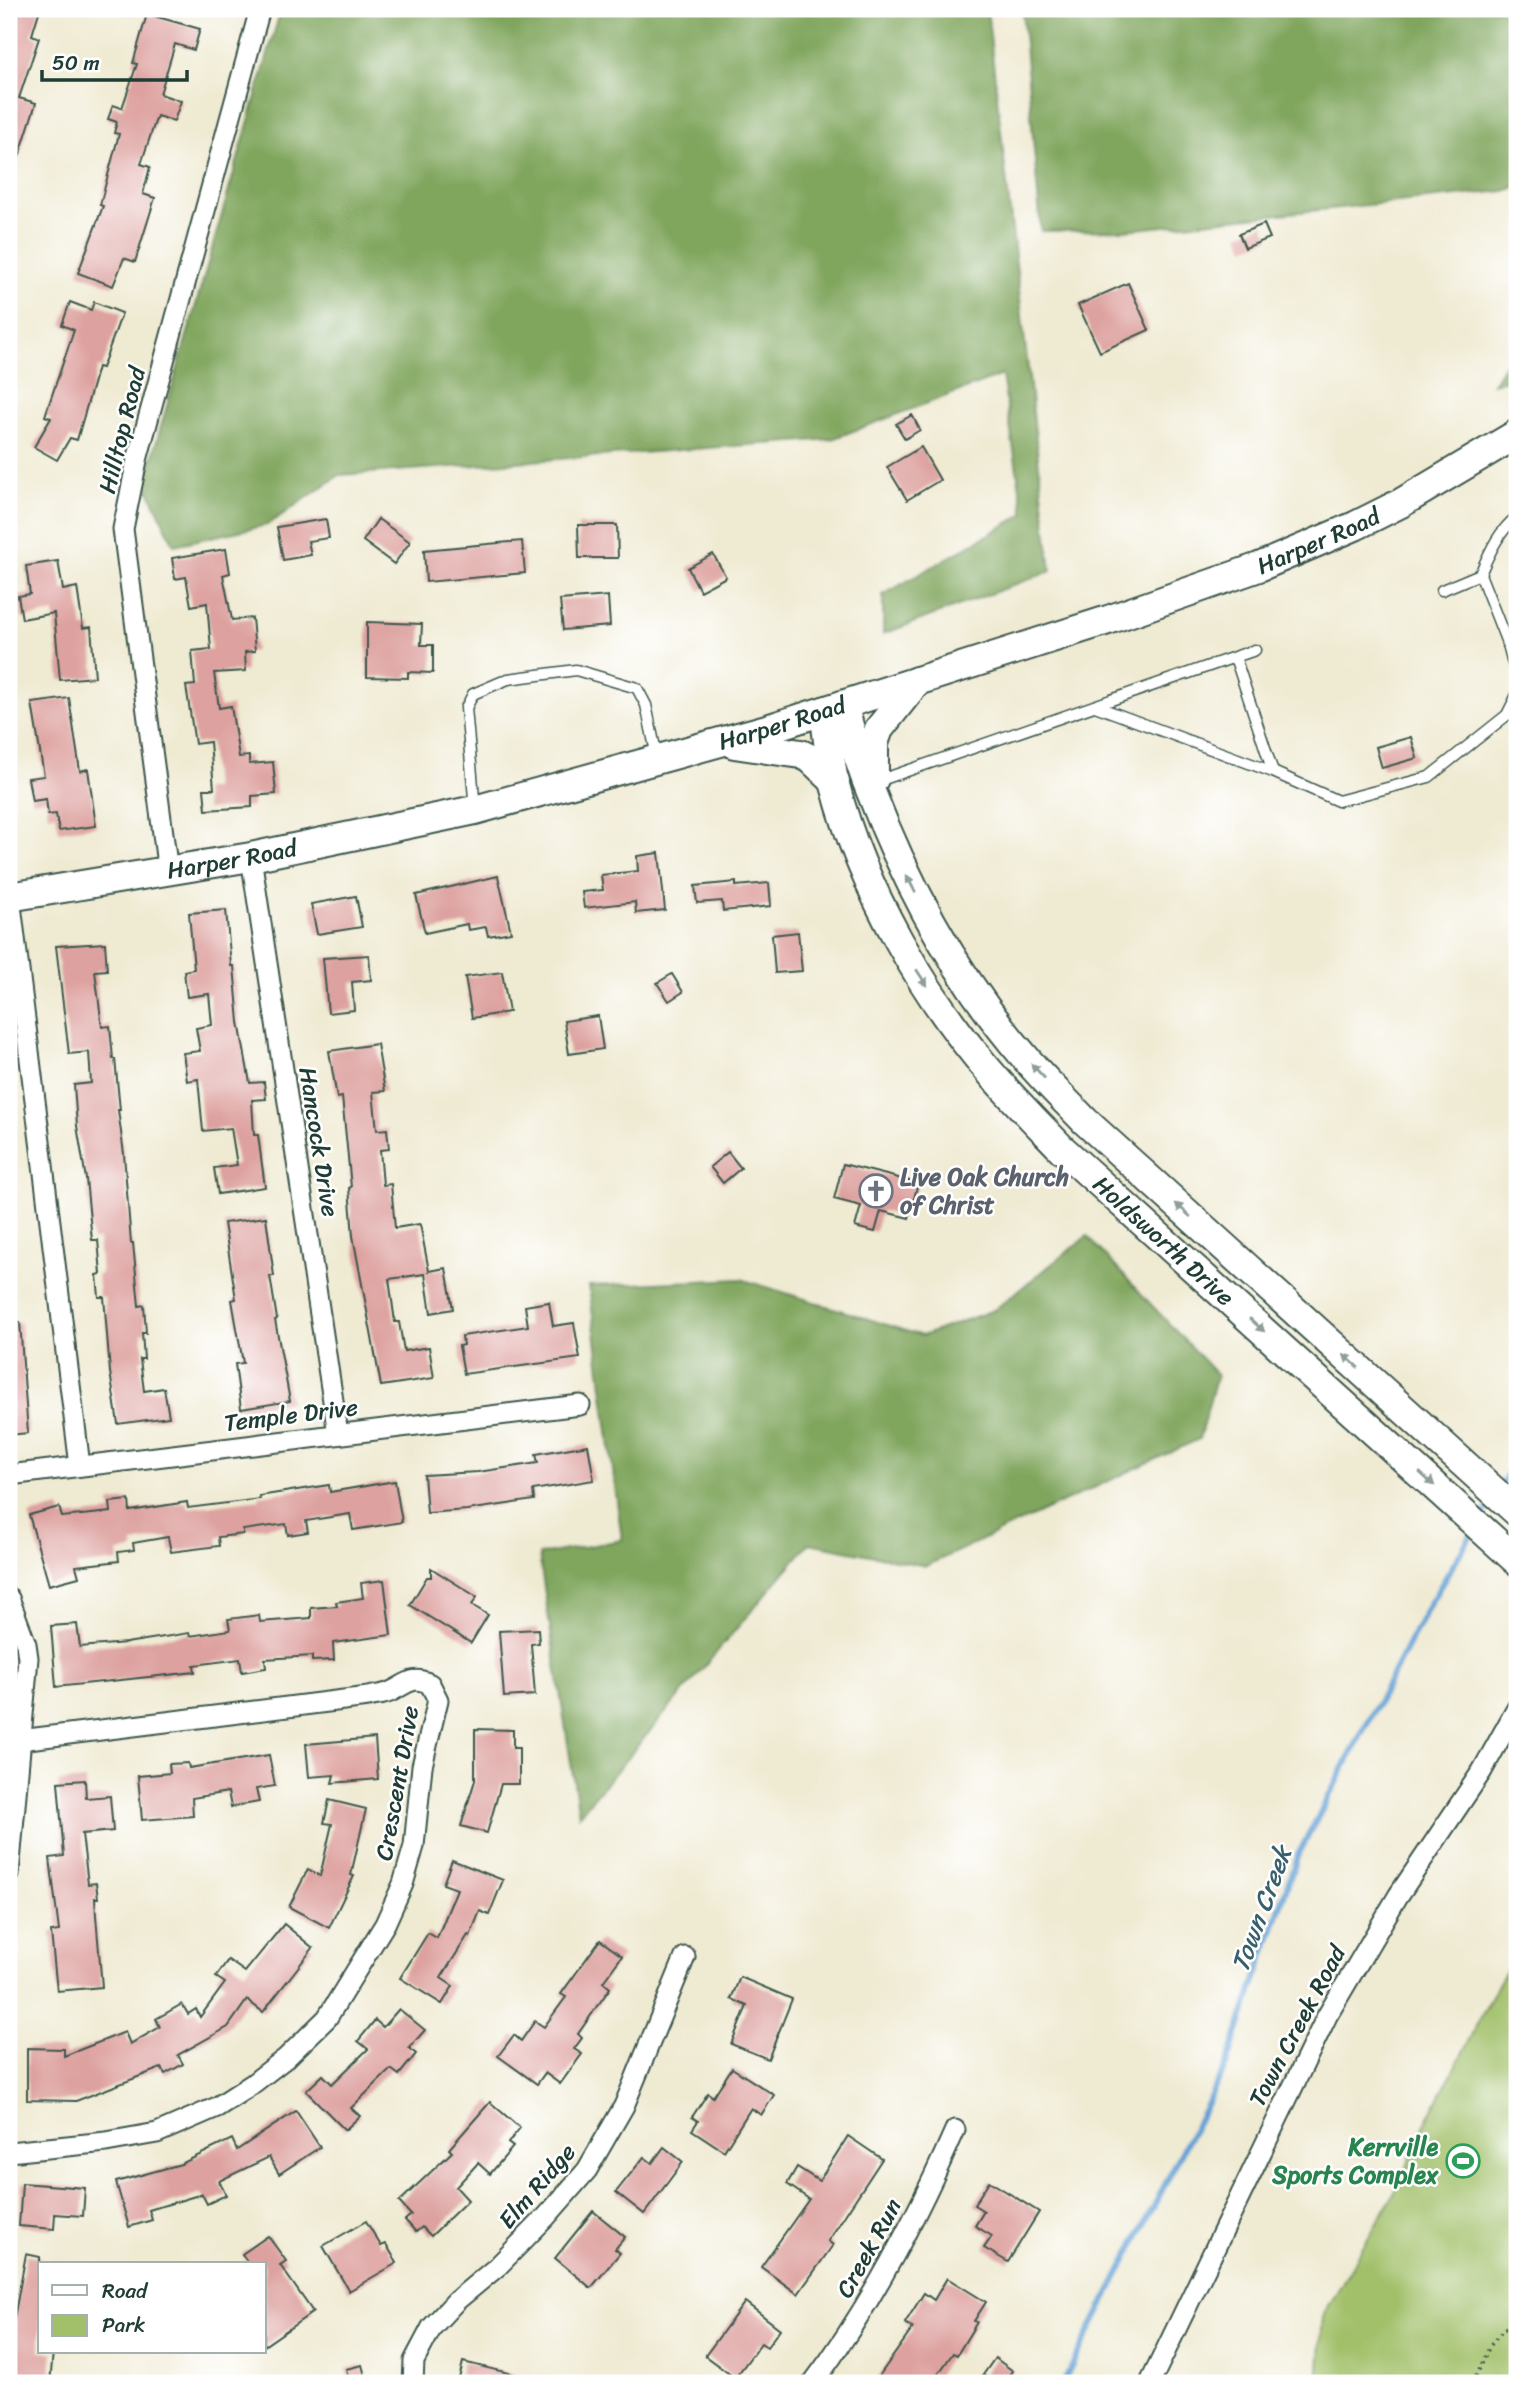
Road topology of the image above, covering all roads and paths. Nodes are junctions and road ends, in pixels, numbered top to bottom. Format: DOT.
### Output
graph roads {
  1 [pos="260,9"];
  2 [pos="1517,434"];
  3 [pos="1517,517"];
  4 [pos="1480,574"];
  5 [pos="1442,590"];
  6 [pos="1255,650"];
  7 [pos="1235,657"];
  8 [pos="1517,679"];
  9 [pos="917,681"];
  10 [pos="1517,695"];
  11 [pos="1094,706"];
  12 [pos="833,708"];
  13 [pos="720,742"];
  14 [pos="658,760"];
  15 [pos="1273,772"];
  16 [pos="835,782"];
  17 [pos="872,789"];
  18 [pos="475,810"];
  19 [pos="251,857"];
  20 [pos="168,872"];
  21 [pos="10,897"];
  22 [pos="1085,1121"];
  23 [pos="1061,1148"];
  24 [pos="579,1405"];
  25 [pos="338,1434"];
  26 [pos="80,1466"];
  27 [pos="9,1475"];
  28 [pos="1517,1512"];
  29 [pos="1517,1561"];
  30 [pos="9,1598"];
  31 [pos="1517,1708"];
  32 [pos="20,1740"];
  33 [pos="9,1874"];
  34 [pos="685,1957"];
  35 [pos="955,2130"];
  36 [pos="9,2152"];
  37 [pos="1517,2328"];
  38 [pos="413,2383"];
  39 [pos="813,2383"];
  40 [pos="1150,2383"];
  41 [pos="1473,2383"];
  1 -- 20 [label="street, Hilltop Road"];
  2 -- 9 [label="main road, Harper Road"];
  3 -- 4 [label="lane"];
  4 -- 5 [label="lane"];
  4 -- 8 [label="lane"];
  6 -- 7 [label="lane"];
  7 -- 11 [label="lane"];
  7 -- 15 [label="lane"];
  9 -- 12 [label="main road, Harper Road"];
  9 -- 17 [label="main road"];
  10 -- 15 [label="lane"];
  11 -- 15 [label="lane"];
  11 -- 17 [label="lane"];
  12 -- 13 [label="main road, Harper Road"];
  12 -- 16 [label="main road, Holdsworth Drive"];
  12 -- 17 [label="main road, Holdsworth Drive"];
  13 -- 14 [label="main road, Harper Road"];
  13 -- 16 [label="main road"];
  14 -- 18 [label="main road, Harper Road"];
  14 -- 18 [label="lane"];
  16 -- 23 [label="main road, Holdsworth Drive, one-way"];
  22 -- 17 [label="main road, Holdsworth Drive, one-way"];
  18 -- 19 [label="main road, Harper Road"];
  19 -- 20 [label="main road, Harper Road"];
  19 -- 25 [label="street, Hancock Drive"];
  20 -- 21 [label="main road, Harper Road"];
  21 -- 26 [label="street"];
  22 -- 23 [label="street"];
  28 -- 22 [label="main road, Holdsworth Drive, one-way"];
  23 -- 29 [label="main road, Holdsworth Drive, one-way"];
  24 -- 25 [label="street, Temple Drive"];
  25 -- 26 [label="street, Temple Drive"];
  26 -- 27 [label="street, Temple Drive"];
  30 -- 32 [label="street"];
  31 -- 40 [label="street, Town Creek Road"];
  32 -- 33 [label="street"];
  32 -- 36 [label="street, Crescent Drive"];
  34 -- 38 [label="street, Elm Ridge"];
  35 -- 39 [label="street, Creek Run"];
  37 -- 41 [label="path"];
}
